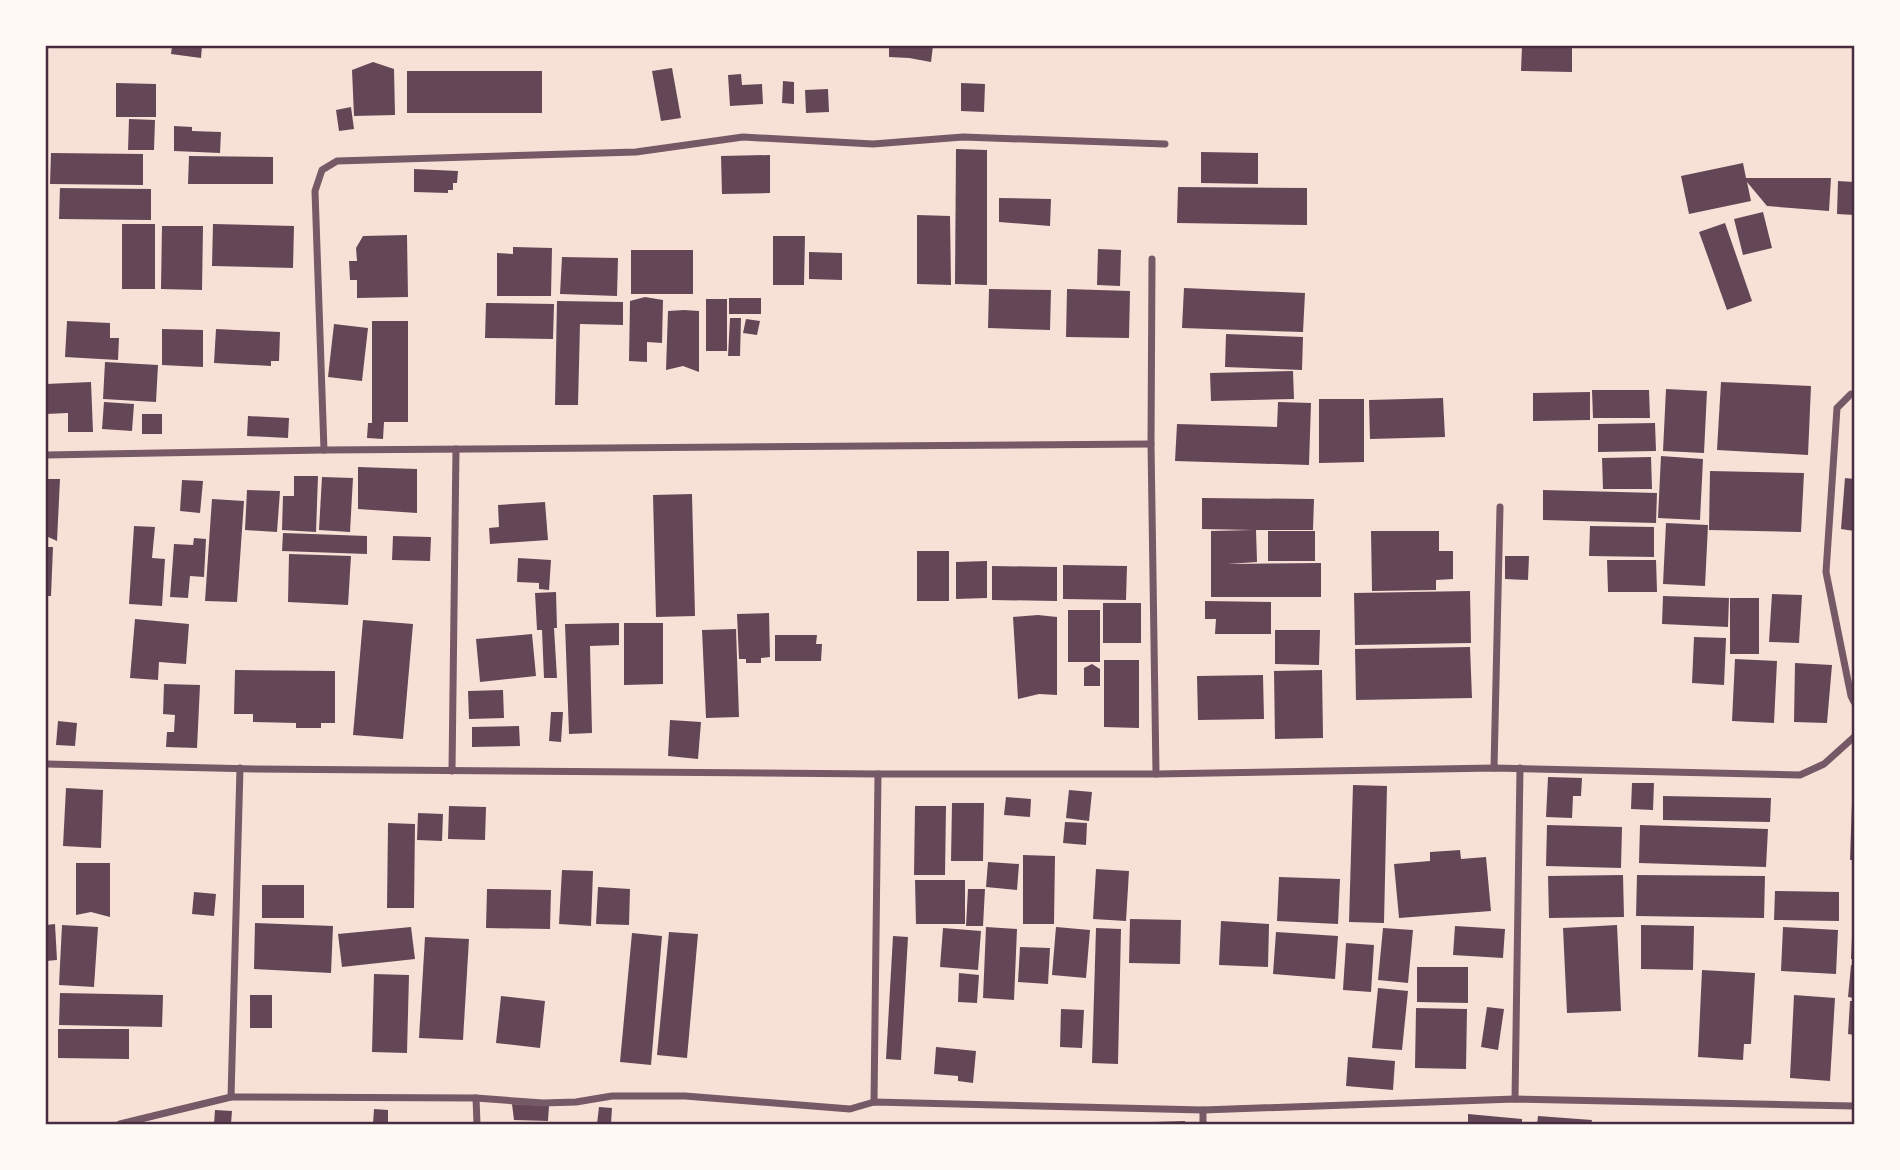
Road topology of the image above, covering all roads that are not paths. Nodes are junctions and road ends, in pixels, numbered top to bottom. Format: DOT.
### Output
graph roads {
  1 [pos="1165,144"];
  2 [pos="1152,259"];
  3 [pos="1854,394"];
  4 [pos="1151,444"];
  5 [pos="456,449"];
  6 [pos="324,450"];
  7 [pos="46,455"];
  8 [pos="1500,507"];
  9 [pos="1854,702"];
  10 [pos="1854,737"];
  11 [pos="46,764"];
  12 [pos="240,768"];
  13 [pos="1494,768"];
  14 [pos="1520,768"];
  15 [pos="452,771"];
  16 [pos="878,774"];
  17 [pos="1156,774"];
  18 [pos="231,1097"];
  19 [pos="476,1098"];
  20 [pos="1515,1100"];
  21 [pos="874,1102"];
  22 [pos="1854,1105"];
  23 [pos="1203,1110"];
  24 [pos="120,1125"];
  25 [pos="477,1125"];
  26 [pos="1203,1125"];
  1 -- 6 [label="street"];
  2 -- 4 [label="street"];
  3 -- 9 [label="street"];
  4 -- 5 [label="street"];
  4 -- 17 [label="street"];
  5 -- 6 [label="street"];
  5 -- 15 [label="street"];
  6 -- 7 [label="street"];
  8 -- 13 [label="street"];
  10 -- 14 [label="street"];
  11 -- 12 [label="street"];
  12 -- 15 [label="street"];
  12 -- 18 [label="street"];
  13 -- 14 [label="street"];
  13 -- 17 [label="street"];
  14 -- 20 [label="street"];
  15 -- 16 [label="street"];
  16 -- 17 [label="street"];
  16 -- 21 [label="street"];
  18 -- 19 [label="street"];
  18 -- 24 [label="street"];
  19 -- 21 [label="street"];
  19 -- 25 [label="street"];
  20 -- 22 [label="street"];
  20 -- 23 [label="street"];
  21 -- 23 [label="street"];
  23 -- 26 [label="street"];
}
